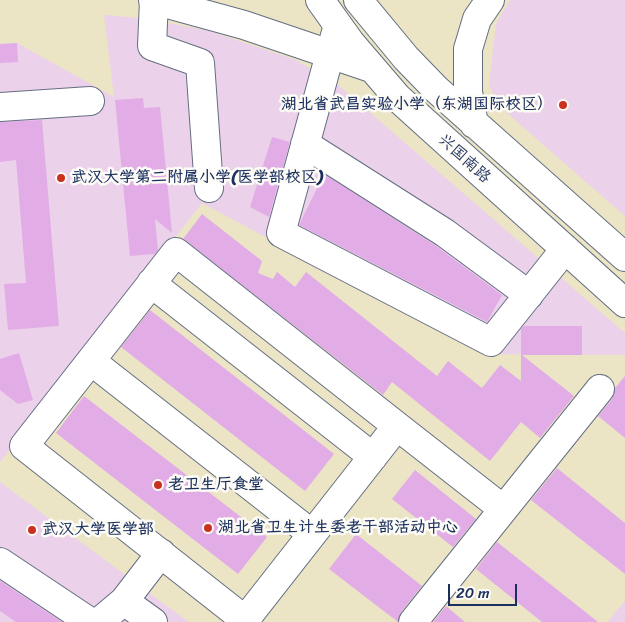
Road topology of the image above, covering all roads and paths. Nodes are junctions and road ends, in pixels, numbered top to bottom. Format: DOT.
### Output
graph roads {
  1 [pos="154,0"];
  2 [pos="320,0"];
  3 [pos="358,0"];
  4 [pos="490,0"];
  5 [pos="337,26"];
  6 [pos="330,54"];
  7 [pos="371,68"];
  8 [pos="90,101"];
  9 [pos="0,107"];
  10 [pos="474,124"];
  11 [pos="305,144"];
  12 [pos="209,188"];
  13 [pos="565,249"];
  14 [pos="625,256"];
  15 [pos="151,283"];
  16 [pos="529,294"];
  17 [pos="625,302"];
  18 [pos="91,361"];
  19 [pos="600,389"];
  20 [pos="397,426"];
  21 [pos="373,457"];
  22 [pos="503,509"];
  23 [pos="312,534"];
  24 [pos="161,554"];
  25 [pos="0,562"];
  26 [pos="124,601"];
  27 [pos="246,621"];
  28 [pos="90,622"];
  29 [pos="100,622"];
  30 [pos="153,622"];
  31 [pos="413,622"];
  1 -- 6 [label="main road"];
  1 -- 12 [label="main road"];
  2 -- 5 [label="main road, 兴国南路"];
  3 -- 10 [label="main road, 兴国南路"];
  4 -- 10 [label="main road"];
  5 -- 6 [label="main road"];
  5 -- 7 [label="main road, 兴国南路"];
  6 -- 7 [label="main road"];
  6 -- 11 [label="main road"];
  7 -- 13 [label="main road, 兴国南路"];
  8 -- 9 [label="main road"];
  10 -- 14 [label="main road, 兴国南路"];
  11 -- 16 [label="main road"];
  11 -- 16 [label="main road"];
  13 -- 16 [label="main road"];
  13 -- 17 [label="main road, 兴国南路"];
  15 -- 18 [label="main road"];
  15 -- 20 [label="main road"];
  15 -- 21 [label="main road"];
  18 -- 23 [label="main road"];
  18 -- 24 [label="main road"];
  19 -- 22 [label="main road"];
  20 -- 21 [label="main road"];
  20 -- 22 [label="main road"];
  21 -- 23 [label="main road"];
  22 -- 31 [label="main road"];
  23 -- 27 [label="main road"];
  24 -- 26 [label="main road"];
  24 -- 27 [label="main road"];
  25 -- 28 [label="main road"];
  26 -- 29 [label="main road"];
  26 -- 30 [label="main road"];
}
